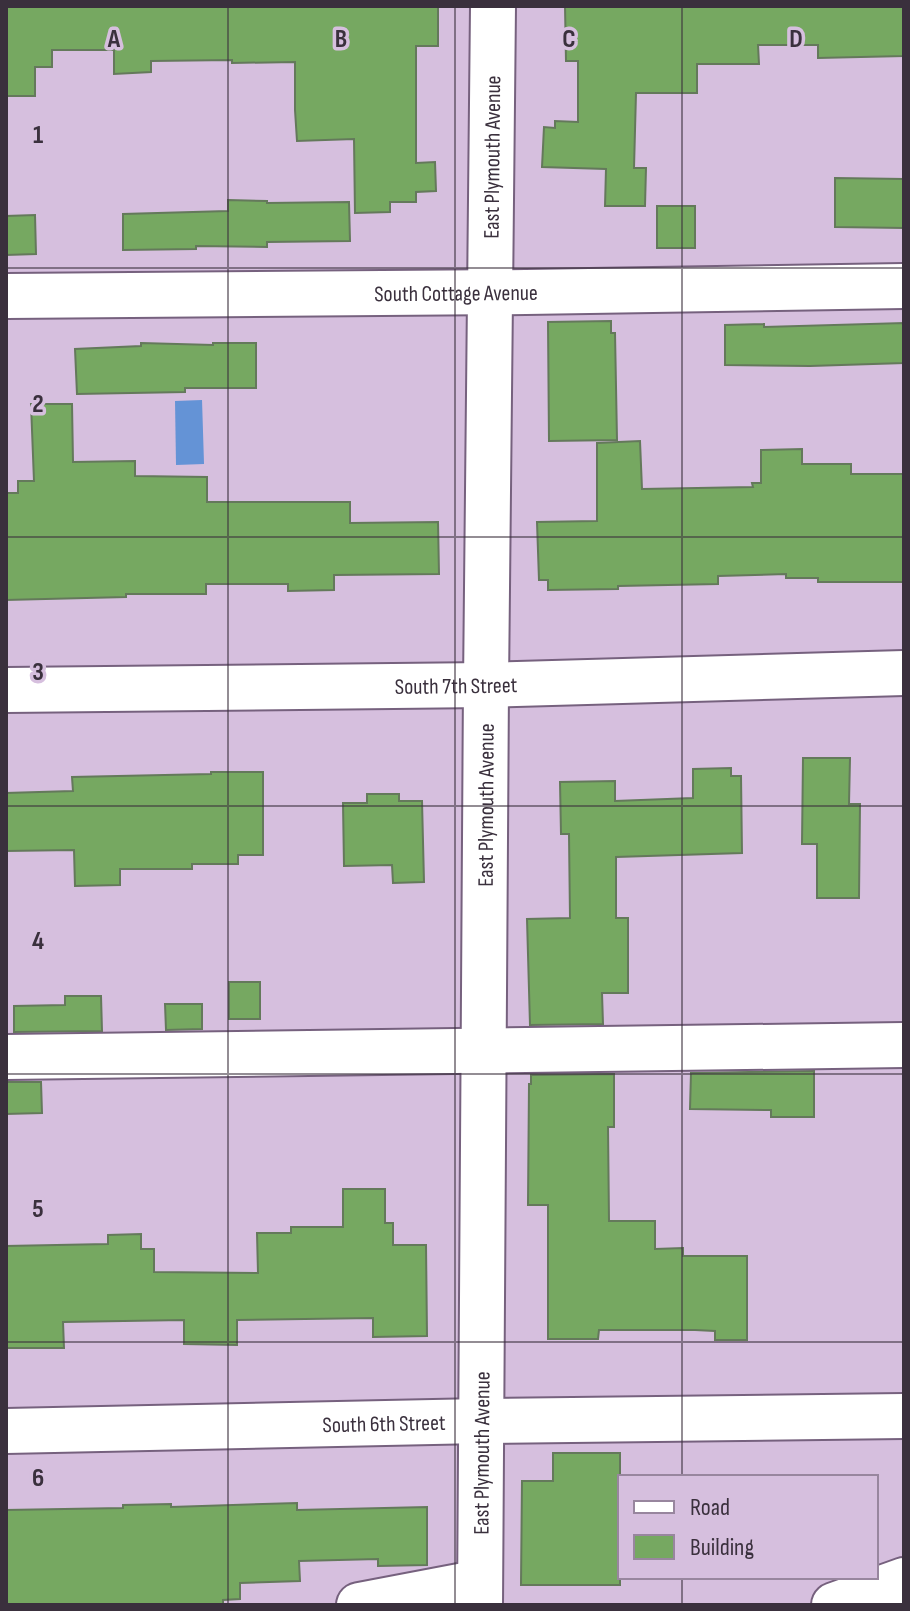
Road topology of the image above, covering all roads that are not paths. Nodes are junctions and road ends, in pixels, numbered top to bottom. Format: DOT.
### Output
graph roads {
  1 [pos="493,6"];
  2 [pos="904,286"];
  3 [pos="490,292"];
  4 [pos="6,296"];
  5 [pos="904,673"];
  6 [pos="486,685"];
  7 [pos="6,690"];
  8 [pos="904,1045"];
  9 [pos="483,1052"];
  10 [pos="6,1057"];
  11 [pos="904,1416"];
  12 [pos="481,1421"];
  13 [pos="6,1431"];
  14 [pos="904,1580"];
  15 [pos="480,1594"];
  16 [pos="359,1605"];
  17 [pos="834,1605"];
  1 -- 3 [label="street, East Plymouth Avenue"];
  2 -- 3 [label="street, South Cottage Avenue"];
  3 -- 4 [label="street, South Cottage Avenue"];
  3 -- 6 [label="street, East Plymouth Avenue"];
  5 -- 6 [label="street, South 7th Street"];
  6 -- 7 [label="street, South 7th Street"];
  6 -- 9 [label="street, East Plymouth Avenue"];
  8 -- 9 [label="street"];
  9 -- 10 [label="street"];
  9 -- 12 [label="street, East Plymouth Avenue"];
  11 -- 12 [label="street, South 6th Street"];
  12 -- 13 [label="street, South 6th Street"];
  12 -- 15 [label="street, East Plymouth Avenue"];
  14 -- 17 [label="street"];
  15 -- 16 [label="street"];
}
